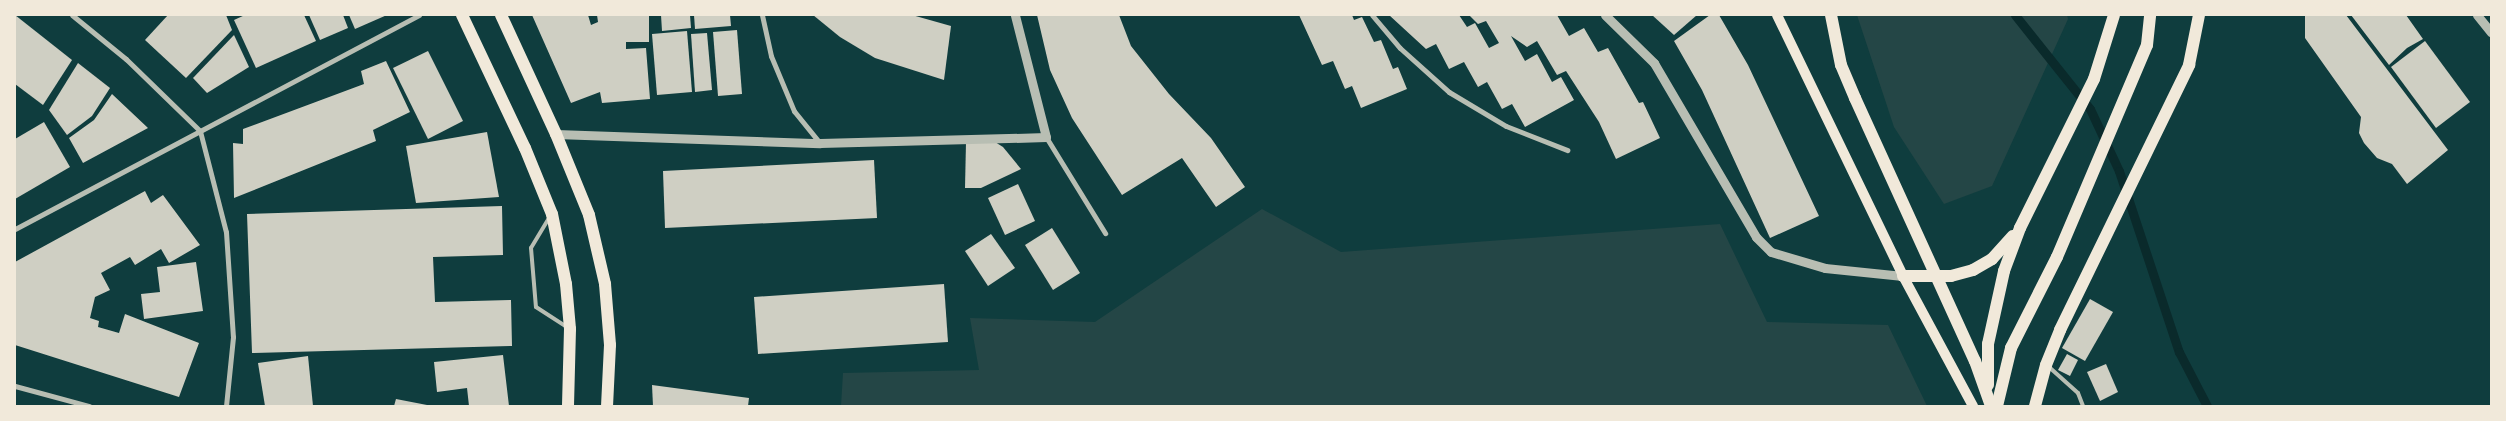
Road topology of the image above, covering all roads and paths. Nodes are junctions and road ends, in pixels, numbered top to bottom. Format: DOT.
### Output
graph roads {
  1 [pos="72,15"];
  2 [pos="419,15"];
  3 [pos="462,15"];
  4 [pos="501,15"];
  5 [pos="762,15"];
  6 [pos="1015,15"];
  7 [pos="1372,15"];
  8 [pos="1605,15"];
  9 [pos="1777,15"];
  10 [pos="1831,15"];
  11 [pos="2114,15"];
  12 [pos="2150,15"];
  13 [pos="2199,15"];
  14 [pos="2478,15"];
  15 [pos="2491,32"];
  16 [pos="200,130"];
  17 [pos="556,134"];
  18 [pos="1046,137"];
  19 [pos="820,143"];
  20 [pos="1567,150"];
  21 [pos="552,214"];
  22 [pos="15,228"];
  23 [pos="2020,228"];
  24 [pos="1106,233"];
  25 [pos="1903,276"];
  26 [pos="570,329"];
  27 [pos="2046,364"];
  28 [pos="15,386"];
  29 [pos="89,406"];
  30 [pos="226,406"];
  31 [pos="568,406"];
  32 [pos="607,406"];
  33 [pos="1972,406"];
  34 [pos="1990,406"];
  35 [pos="1997,406"];
  36 [pos="2034,406"];
  37 [pos="2083,406"];
  1 -- 16 [label="street"];
  2 -- 16 [label="street"];
  3 -- 21 [label="main road"];
  4 -- 17 [label="main road"];
  5 -- 19 [label="street"];
  6 -- 18 [label="street"];
  7 -- 20 [label="street"];
  8 -- 25 [label="street"];
  9 -- 25 [label="main road"];
  10 -- 34 [label="main road"];
  11 -- 23 [label="main road"];
  12 -- 35 [label="main road"];
  13 -- 27 [label="main road"];
  14 -- 15 [label="street"];
  16 -- 22 [label="street"];
  16 -- 30 [label="street"];
  17 -- 19 [label="street"];
  17 -- 32 [label="main road"];
  18 -- 19 [label="street"];
  18 -- 24 [label="street"];
  21 -- 26 [label="main road"];
  21 -- 26 [label="lane"];
  23 -- 25 [label="main road"];
  23 -- 34 [label="main road"];
  25 -- 33 [label="main road"];
  26 -- 31 [label="main road"];
  27 -- 36 [label="main road"];
  27 -- 37 [label="lane"];
  28 -- 29 [label="street"];
}
